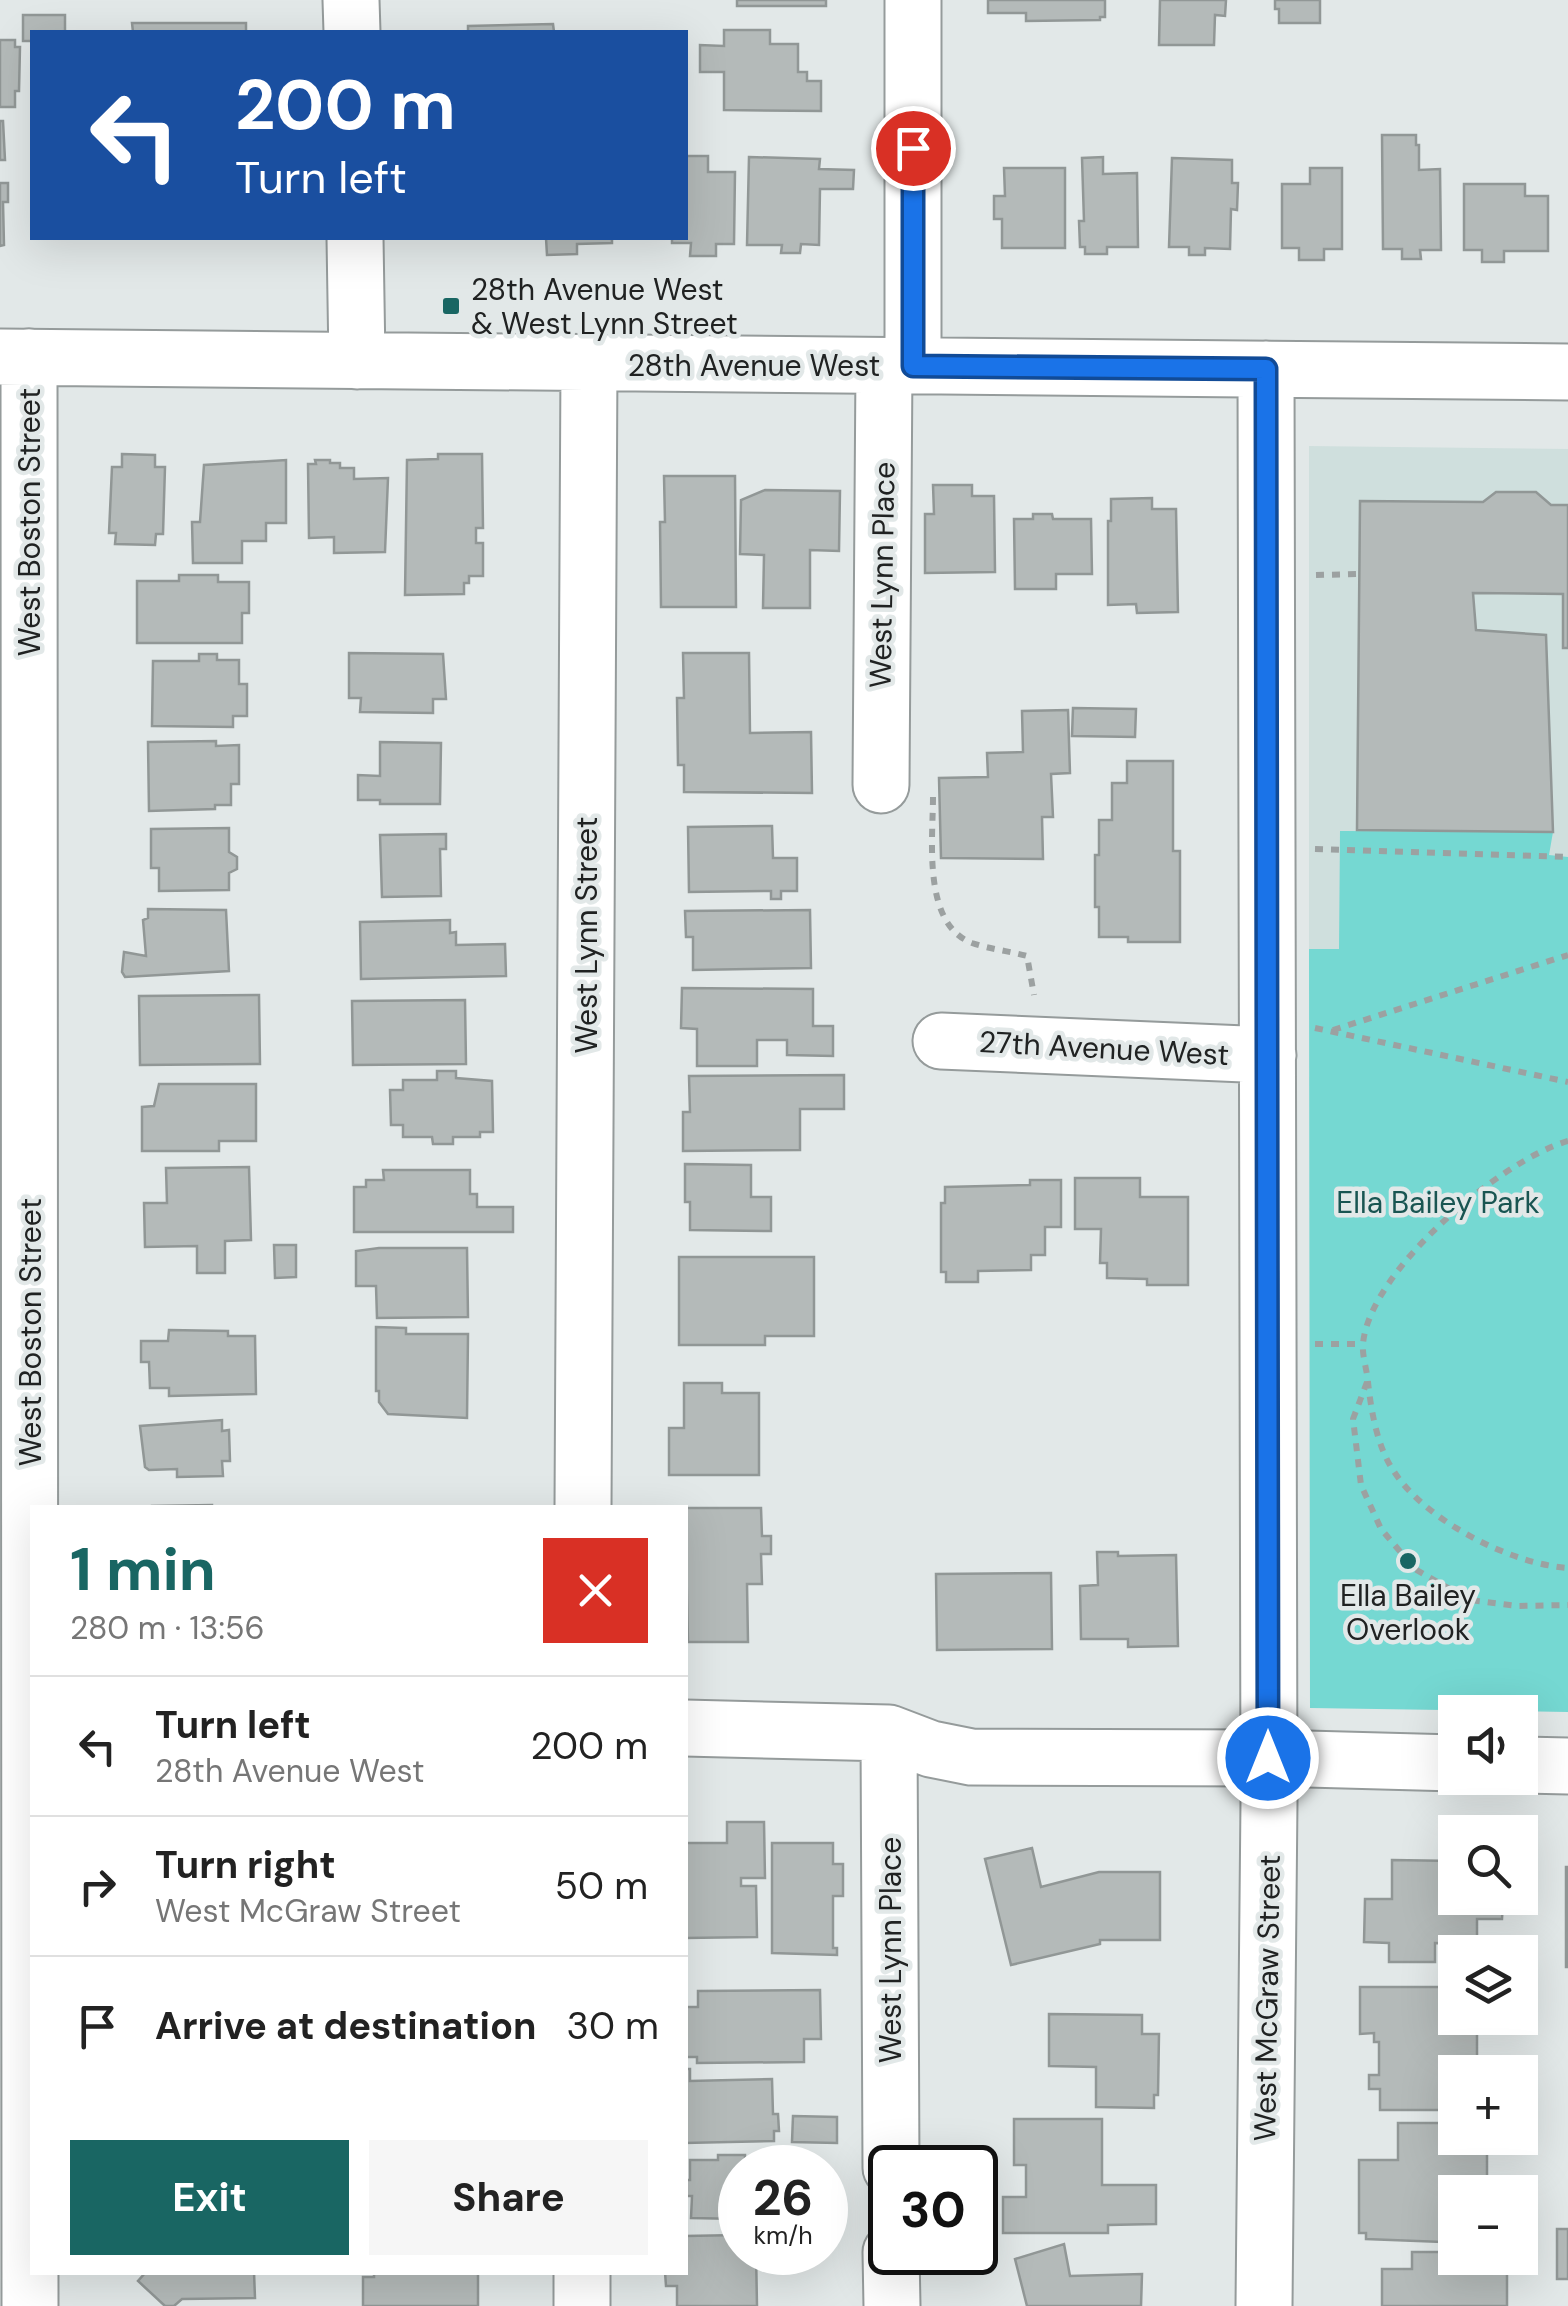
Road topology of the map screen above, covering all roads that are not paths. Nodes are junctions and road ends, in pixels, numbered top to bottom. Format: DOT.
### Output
graph roads {
  1 [pos="351,0"];
  2 [pos="913,0"];
  3 [pos="352,30"];
  4 [pos="355,240"];
  5 [pos="14,357"];
  6 [pos="357,361"];
  7 [pos="589,363"];
  8 [pos="899,366"];
  9 [pos="1266,369"];
  10 [pos="1568,372"];
  11 [pos="906,790"];
  12 [pos="940,1041"];
  13 [pos="1286,1041"];
  14 [pos="583,1505"];
  15 [pos="688,1728"];
  16 [pos="21,1729"];
  17 [pos="889,1733"];
  18 [pos="1268,1758"];
  19 [pos="1438,1763"];
  20 [pos="1538,1765"];
  21 [pos="1568,1766"];
  22 [pos="891,2145"];
  23 [pos="582,2275"];
  24 [pos="891,2275"];
  25 [pos="30,2306"];
  26 [pos="582,2306"];
  27 [pos="892,2306"];
  28 [pos="1264,2306"];
  1 -- 3 [label="street"];
  2 -- 8 [label="street"];
  4 -- 6 [label="street"];
  5 -- 6 [label="street, 28th Avenue West"];
  5 -- 16 [label="street, West Boston Street"];
  6 -- 7 [label="street, 28th Avenue West"];
  7 -- 8 [label="street, 28th Avenue West"];
  7 -- 14 [label="street, West Lynn Street"];
  8 -- 9 [label="street, 28th Avenue West"];
  8 -- 11 [label="street, West Lynn Place"];
  9 -- 10 [label="street, 28th Avenue West"];
  9 -- 13 [label="street, West McGraw Street"];
  12 -- 13 [label="street, 27th Avenue West"];
  13 -- 18 [label="street, West McGraw Street"];
  15 -- 17 [label="street"];
  16 -- 25 [label="street, West Boston Street"];
  17 -- 18 [label="street"];
  17 -- 22 [label="street, West Lynn Place"];
  18 -- 19 [label="street"];
  18 -- 28 [label="street, West McGraw Street"];
  20 -- 21 [label="street"];
  23 -- 26 [label="street"];
  24 -- 27 [label="street"];
}
